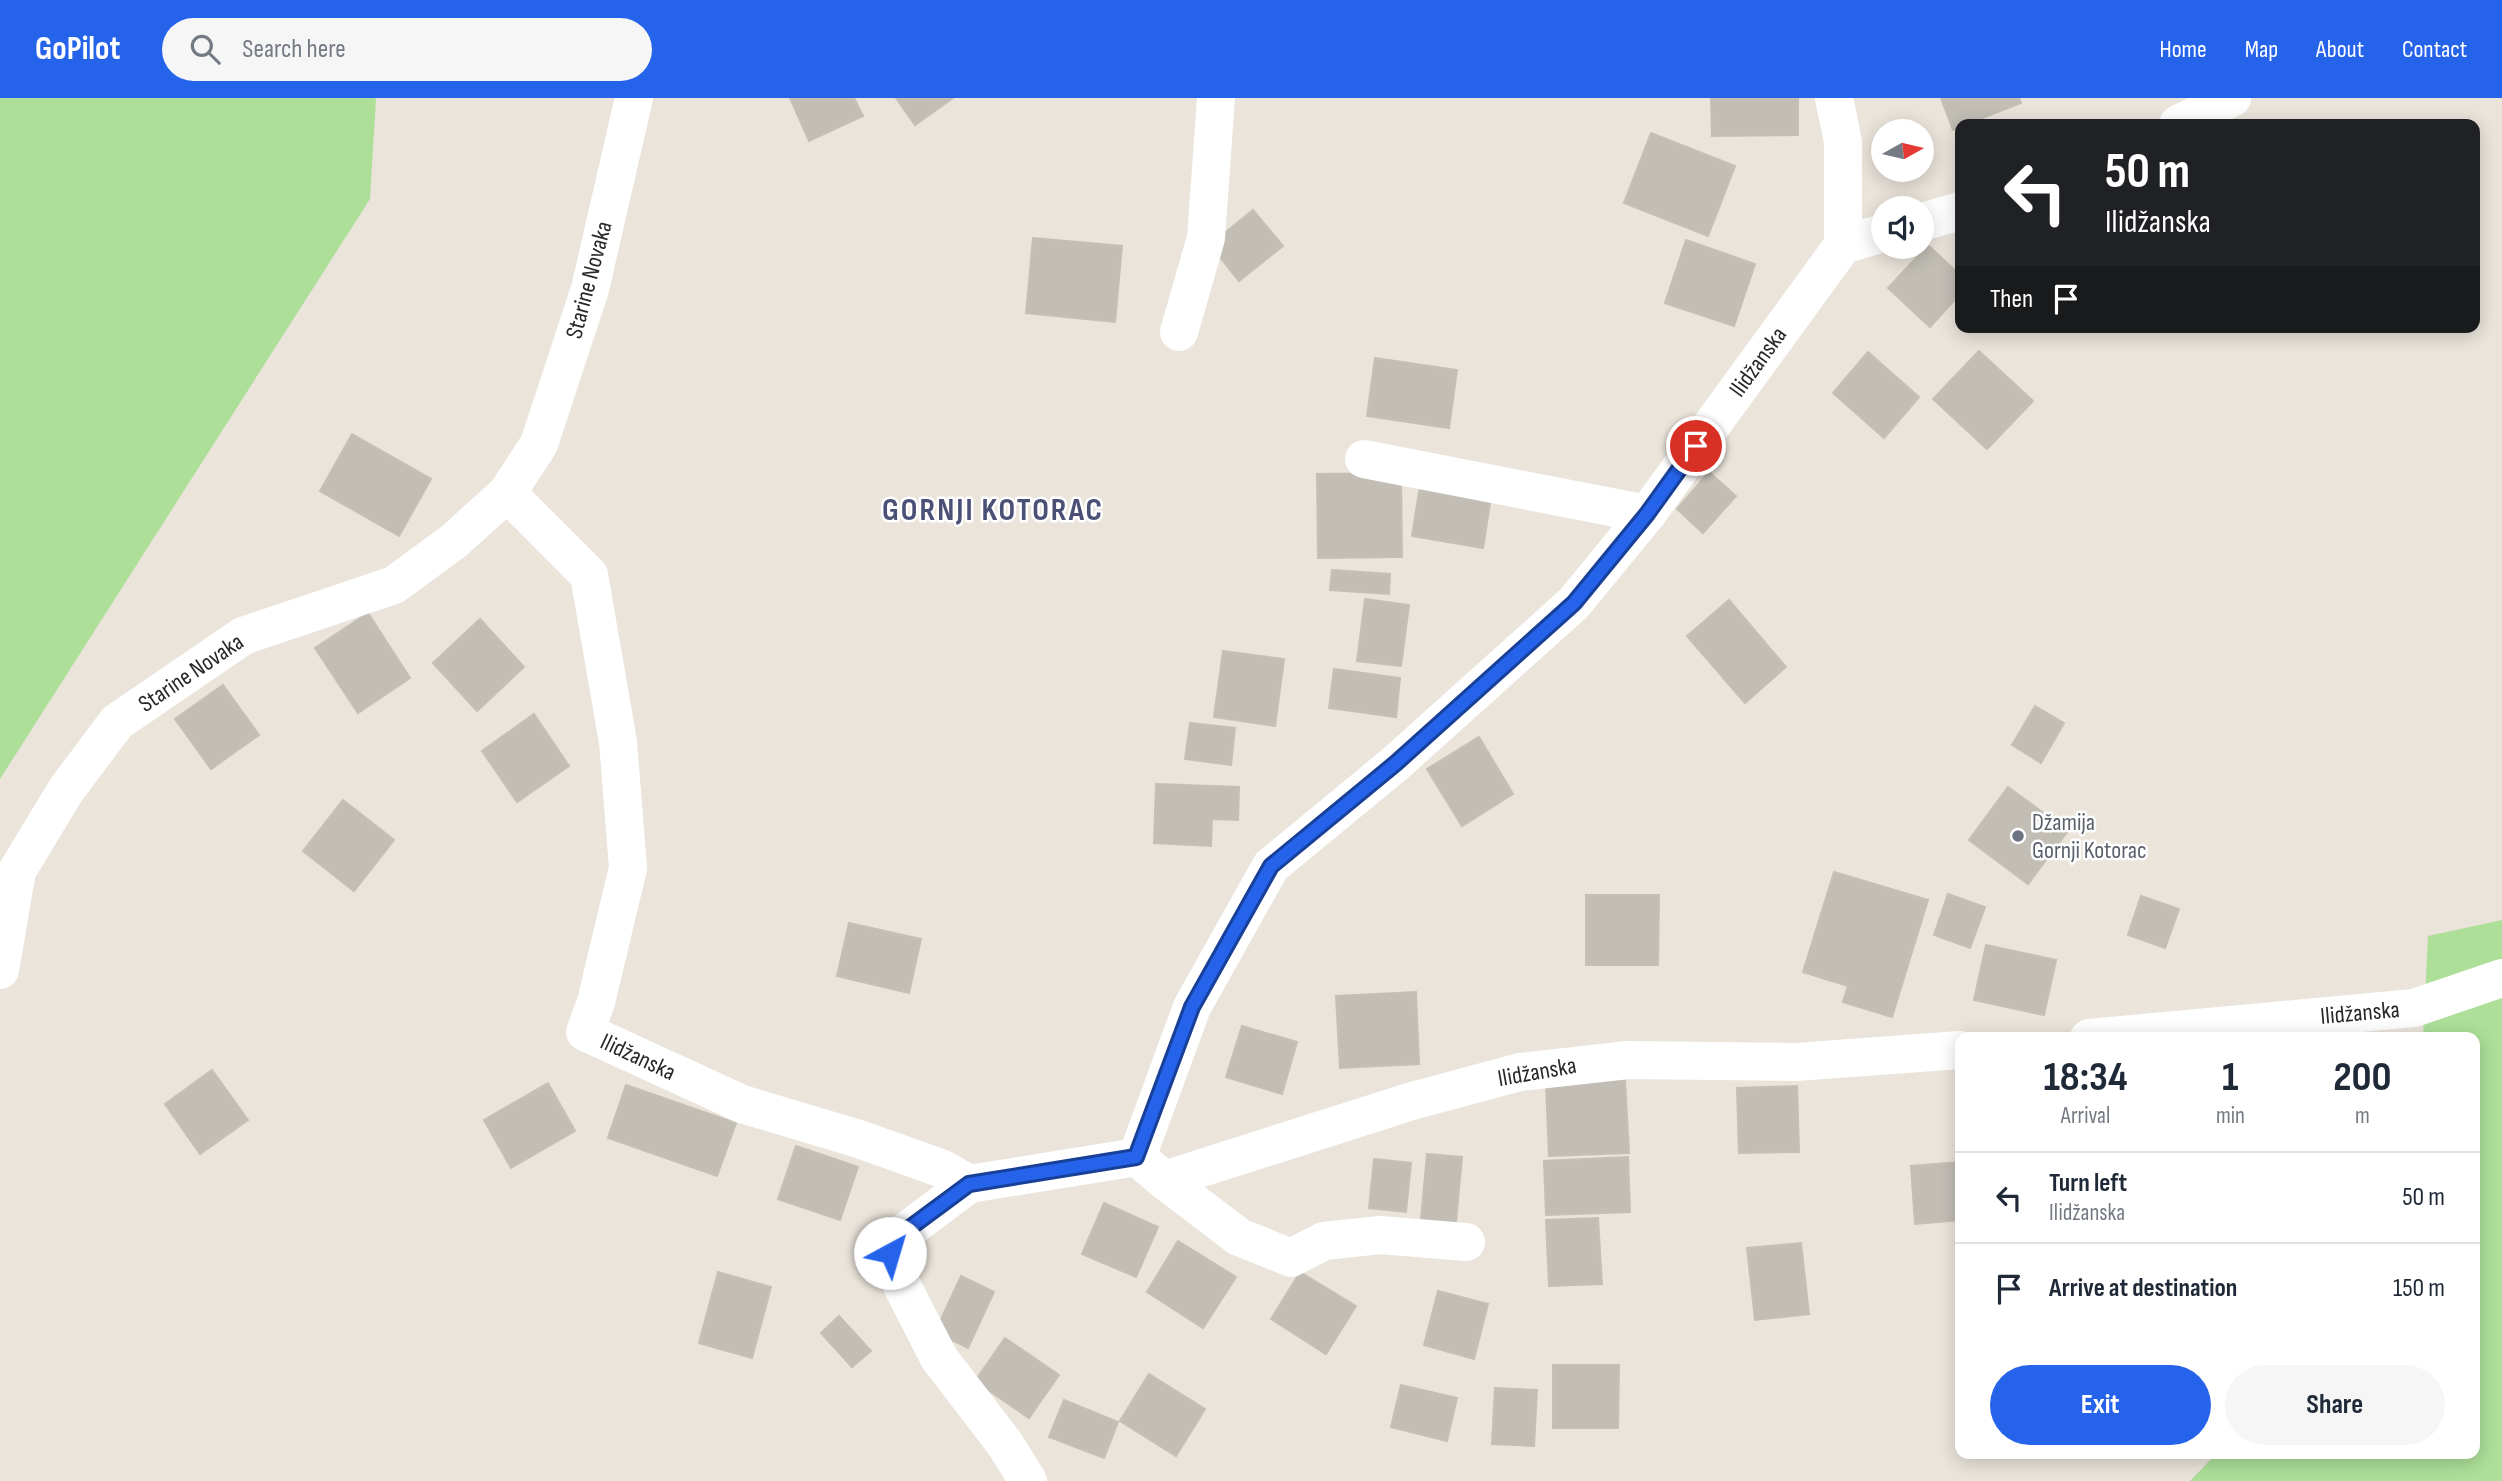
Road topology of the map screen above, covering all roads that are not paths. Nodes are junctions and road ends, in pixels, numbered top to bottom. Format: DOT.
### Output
graph roads {
  1 [pos="634,98"];
  2 [pos="1216,98"];
  3 [pos="1834,98"];
  4 [pos="2232,98"];
  5 [pos="2188,119"];
  6 [pos="1955,212"];
  7 [pos="1934,219"];
  8 [pos="1871,237"];
  9 [pos="1843,245"];
  10 [pos="1179,332"];
  11 [pos="1364,459"];
  12 [pos="507,493"];
  13 [pos="1647,514"];
  14 [pos="0,970"];
  15 [pos="2502,978"];
  16 [pos="2154,1032"];
  17 [pos="1955,1050"];
  18 [pos="1150,1168"];
  19 [pos="969,1184"];
  20 [pos="1466,1242"];
  21 [pos="1027,1481"];
  1 -- 12 [label="street, Starine Novaka"];
  2 -- 10 [label="street"];
  3 -- 9 [label="street"];
  4 -- 5 [label="street"];
  6 -- 7 [label="street"];
  8 -- 9 [label="street"];
  9 -- 13 [label="street, Ilidžanska"];
  11 -- 13 [label="street"];
  12 -- 14 [label="street, Starine Novaka"];
  12 -- 19 [label="street, Ilidžanska"];
  13 -- 18 [label="street, Ilidžanska"];
  15 -- 16 [label="street, Ilidžanska"];
  17 -- 18 [label="street, Ilidžanska"];
  18 -- 19 [label="street, Ilidžanska"];
  18 -- 20 [label="street"];
  19 -- 21 [label="street, Ilidžanska"];
}
